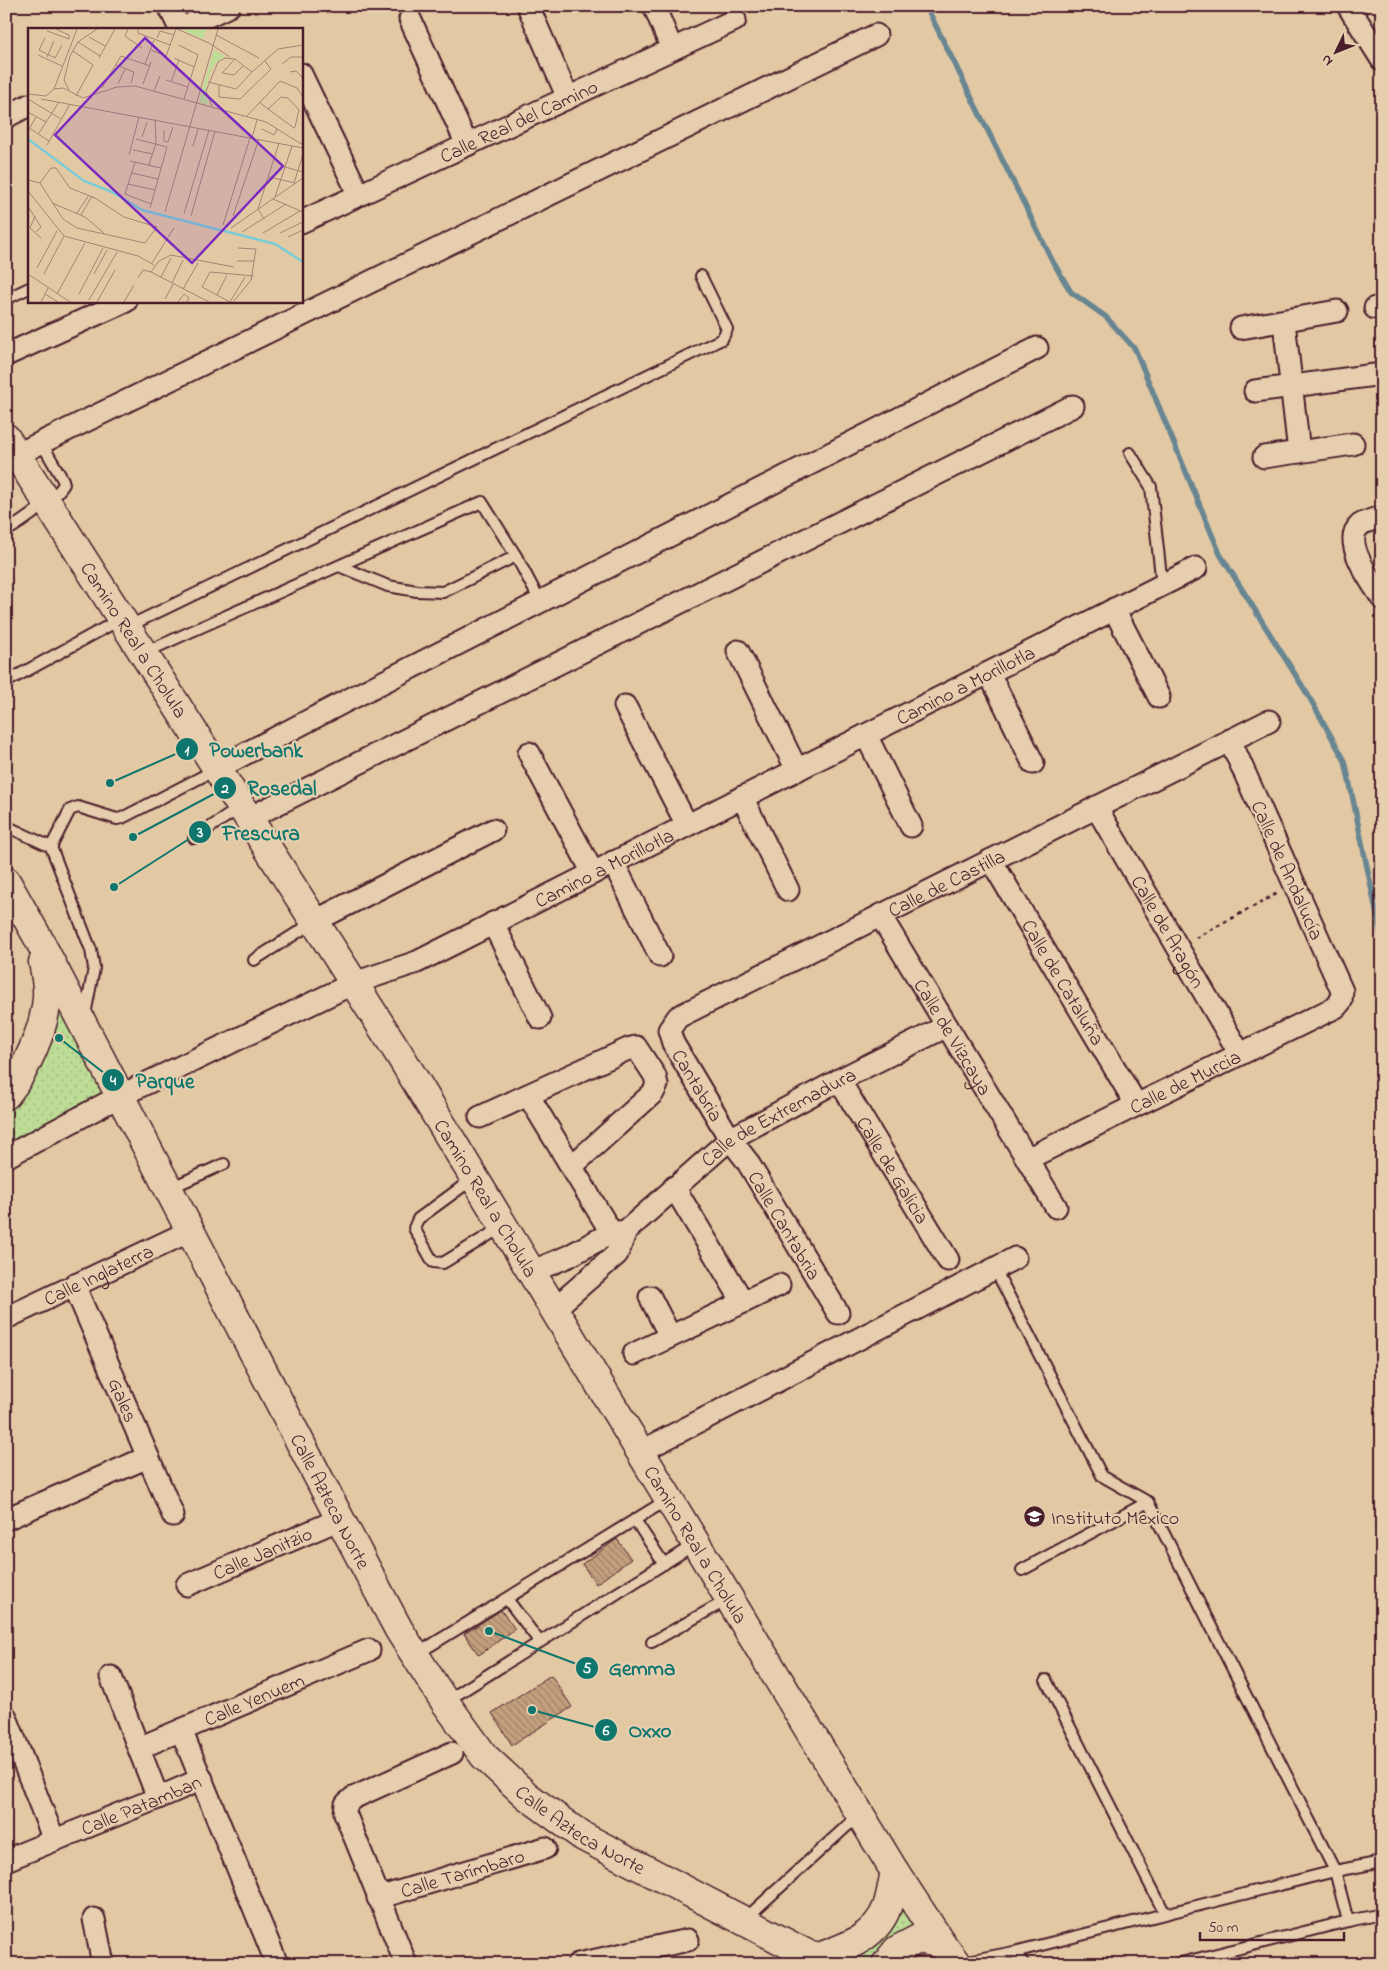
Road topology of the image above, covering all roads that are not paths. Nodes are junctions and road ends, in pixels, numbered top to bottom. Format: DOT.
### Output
graph roads {
  1 [pos="169,6"];
  2 [pos="229,6"];
  3 [pos="528,6"];
  4 [pos="654,6"];
  5 [pos="1348,6"];
  6 [pos="410,19"];
  7 [pos="735,20"];
  8 [pos="180,28"];
  9 [pos="183,28"];
  10 [pos="876,35"];
  11 [pos="672,49"];
  12 [pos="1382,60"];
  13 [pos="302,76"];
  14 [pos="568,98"];
  15 [pos="28,106"];
  16 [pos="6,117"];
  17 [pos="467,144"];
  18 [pos="359,195"];
  19 [pos="302,222"];
  20 [pos="701,276"];
  21 [pos="28,288"];
  22 [pos="6,299"];
  23 [pos="124,302"];
  24 [pos="1337,311"];
  25 [pos="1284,322"];
  26 [pos="1241,328"];
  27 [pos="1037,348"];
  28 [pos="6,355"];
  29 [pos="1382,374"];
  30 [pos="1292,386"];
  31 [pos="1254,391"];
  32 [pos="1074,406"];
  33 [pos="1353,444"];
  34 [pos="22,445"];
  35 [pos="1299,452"];
  36 [pos="1130,453"];
  37 [pos="1264,457"];
  38 [pos="47,501"];
  39 [pos="1382,517"];
  40 [pos="6,530"];
  41 [pos="516,556"];
  42 [pos="339,566"];
  43 [pos="1196,568"];
  44 [pos="1162,585"];
  45 [pos="1382,598"];
  46 [pos="541,603"];
  47 [pos="1114,609"];
  48 [pos="124,623"];
  49 [pos="738,651"];
  50 [pos="143,654"];
  51 [pos="989,673"];
  52 [pos="6,682"];
  53 [pos="1160,697"];
  54 [pos="625,706"];
  55 [pos="1269,721"];
  56 [pos="866,735"];
  57 [pos="1230,740"];
  58 [pos="529,753"];
  59 [pos="1033,763"];
  60 [pos="216,769"];
  61 [pos="797,770"];
  62 [pos="742,797"];
  63 [pos="1096,808"];
  64 [pos="245,813"];
  65 [pos="688,825"];
  66 [pos="6,826"];
  67 [pos="910,826"];
  68 [pos="493,830"];
  69 [pos="194,838"];
  70 [pos="51,846"];
  71 [pos="991,860"];
  72 [pos="613,862"];
  73 [pos="593,873"];
  74 [pos="6,880"];
  75 [pos="788,890"];
  76 [pos="880,915"];
  77 [pos="315,921"];
  78 [pos="493,923"];
  79 [pos="37,936"];
  80 [pos="660,956"];
  81 [pos="254,960"];
  82 [pos="354,983"];
  83 [pos="1341,1001"];
  84 [pos="540,1018"];
  85 [pos="947,1026"];
  86 [pos="83,1027"];
  87 [pos="668,1030"];
  88 [pos="1240,1054"];
  89 [pos="839,1080"];
  90 [pos="6,1095"];
  91 [pos="528,1095"];
  92 [pos="120,1096"];
  93 [pos="1136,1104"];
  94 [pos="480,1117"];
  95 [pos="730,1138"];
  96 [pos="6,1157"];
  97 [pos="1027,1159"];
  98 [pos="224,1164"];
  99 [pos="571,1167"];
  100 [pos="474,1178"];
  101 [pos="674,1187"];
  102 [pos="169,1189"];
  103 [pos="1056,1207"];
  104 [pos="503,1226"];
  105 [pos="190,1231"];
  106 [pos="619,1237"];
  107 [pos="587,1246"];
  108 [pos="1015,1258"];
  109 [pos="948,1260"];
  110 [pos="601,1267"];
  111 [pos="995,1269"];
  112 [pos="531,1272"];
  113 [pos="74,1285"];
  114 [pos="779,1285"];
  115 [pos="650,1297"];
  116 [pos="743,1302"];
  117 [pos="554,1309"];
  118 [pos="838,1313"];
  119 [pos="6,1318"];
  120 [pos="670,1336"];
  121 [pos="634,1354"];
  122 [pos="640,1452"];
  123 [pos="148,1457"];
  124 [pos="669,1499"];
  125 [pos="1148,1502"];
  126 [pos="174,1515"];
  127 [pos="340,1519"];
  128 [pos="6,1520"];
  129 [pos="635,1520"];
  130 [pos="696,1544"];
  131 [pos="664,1564"];
  132 [pos="1022,1570"];
  133 [pos="187,1585"];
  134 [pos="508,1599"];
  135 [pos="729,1599"];
  136 [pos="539,1641"];
  137 [pos="652,1642"];
  138 [pos="369,1650"];
  139 [pos="415,1655"];
  140 [pos="111,1677"];
  141 [pos="1046,1680"];
  142 [pos="445,1702"];
  143 [pos="6,1717"];
  144 [pos="181,1730"];
  145 [pos="139,1748"];
  146 [pos="452,1753"];
  147 [pos="202,1778"];
  148 [pos="158,1798"];
  149 [pos="860,1814"];
  150 [pos="54,1840"];
  151 [pos="545,1848"];
  152 [pos="6,1860"];
  153 [pos="1382,1862"];
  154 [pos="1335,1871"];
  155 [pos="894,1872"];
  156 [pos="378,1898"];
  157 [pos="1165,1914"];
  158 [pos="1382,1914"];
  159 [pos="94,1919"];
  160 [pos="742,1921"];
  161 [pos="1348,1921"];
  162 [pos="688,1940"];
  163 [pos="1014,1952"];
  164 [pos="952,1957"];
  165 [pos="821,1961"];
  166 [pos="103,1964"];
  167 [pos="277,1964"];
  168 [pos="406,1964"];
  169 [pos="578,1964"];
  170 [pos="886,1964"];
  171 [pos="1024,1964"];
  172 [pos="1177,1964"];
  1 -- 8 [label="street"];
  2 -- 9 [label="street"];
  3 -- 14 [label="street"];
  4 -- 11 [label="street"];
  5 -- 12 [label="street"];
  6 -- 17 [label="street"];
  7 -- 11 [label="street, Calle Real del Camino"];
  10 -- 34 [label="street"];
  11 -- 14 [label="street, Calle Real del Camino"];
  13 -- 18 [label="street"];
  14 -- 17 [label="street, Calle Real del Camino"];
  15 -- 16 [label="street"];
  17 -- 18 [label="street, Calle Real del Camino"];
  18 -- 19 [label="street, Calle Real del Camino"];
  20 -- 48 [label="lane"];
  21 -- 22 [label="lane"];
  23 -- 28 [label="street"];
  24 -- 25 [label="street"];
  25 -- 26 [label="street"];
  25 -- 30 [label="street"];
  27 -- 46 [label="street"];
  29 -- 30 [label="street"];
  30 -- 31 [label="street"];
  30 -- 35 [label="street"];
  32 -- 64 [label="street"];
  33 -- 35 [label="street"];
  34 -- 38 [label="main road, Camino Real a Cholula"];
  35 -- 37 [label="street"];
  36 -- 44 [label="lane"];
  38 -- 40 [label="lane"];
  38 -- 48 [label="main road, Camino Real a Cholula"];
  39 -- 45 [label="street"];
  41 -- 42 [label="lane"];
  41 -- 42 [label="lane"];
  41 -- 46 [label="lane"];
  42 -- 50 [label="lane"];
  43 -- 44 [label="street, Camino a Morillotla"];
  44 -- 47 [label="street, Camino a Morillotla"];
  46 -- 60 [label="street"];
  47 -- 51 [label="street, Camino a Morillotla"];
  47 -- 53 [label="street"];
  48 -- 50 [label="main road, Camino Real a Cholula"];
  48 -- 52 [label="lane"];
  49 -- 61 [label="street"];
  50 -- 60 [label="main road, Camino Real a Cholula"];
  51 -- 56 [label="street, Camino a Morillotla"];
  51 -- 59 [label="street"];
  54 -- 65 [label="street"];
  55 -- 57 [label="street, Calle de Castilla"];
  56 -- 61 [label="street, Camino a Morillotla"];
  56 -- 67 [label="street"];
  57 -- 63 [label="street, Calle de Castilla"];
  57 -- 83 [label="street, Calle de Andalucía"];
  58 -- 73 [label="street"];
  60 -- 64 [label="main road, Camino Real a Cholula"];
  60 -- 70 [label="lane"];
  61 -- 62 [label="street, Camino a Morillotla"];
  62 -- 65 [label="street, Camino a Morillotla"];
  62 -- 75 [label="street"];
  63 -- 71 [label="street, Calle de Castilla"];
  63 -- 88 [label="street, Calle de Aragón"];
  64 -- 69 [label="lane"];
  64 -- 77 [label="main road, Camino Real a Cholula"];
  65 -- 72 [label="street, Camino a Morillotla"];
  66 -- 70 [label="lane"];
  68 -- 77 [label="street"];
  70 -- 86 [label="lane"];
  71 -- 76 [label="street, Calle de Castilla"];
  71 -- 93 [label="street, Calle de Cataluña"];
  72 -- 73 [label="street, Camino a Morillotla"];
  72 -- 80 [label="street"];
  73 -- 78 [label="street, Camino a Morillotla"];
  74 -- 79 [label="main road, Calle Azteca Norte"];
  76 -- 85 [label="street, Calle de Vizcaya"];
  76 -- 87 [label="street, Calle de Castilla"];
  77 -- 81 [label="lane"];
  77 -- 82 [label="main road, Camino Real a Cholula"];
  78 -- 82 [label="street, Camino a Morillotla"];
  78 -- 84 [label="street"];
  79 -- 86 [label="main road, Calle Azteca Norte"];
  79 -- 90 [label="main road"];
  82 -- 92 [label="street, Camino a Morillotla"];
  82 -- 100 [label="main road, Camino Real a Cholula"];
  83 -- 88 [label="street, Calle de Murcia"];
  85 -- 89 [label="street, Calle de Extremadura"];
  85 -- 97 [label="street, Calle de Vizcaya"];
  86 -- 92 [label="main road, Calle Azteca Norte"];
  87 -- 95 [label="street, Cantabria"];
  88 -- 93 [label="street, Calle de Murcia"];
  89 -- 95 [label="street, Calle de Extremadura"];
  89 -- 109 [label="street, Calle de Galicia"];
  91 -- 94 [label="street"];
  91 -- 99 [label="street"];
  91 -- 99 [label="street"];
  92 -- 96 [label="street, Camino a Morillotla"];
  92 -- 102 [label="main road, Calle Azteca Norte"];
  93 -- 97 [label="street, Calle de Murcia"];
  95 -- 101 [label="street, Calle de Extremadura"];
  95 -- 118 [label="street, Calle Cantabria"];
  97 -- 103 [label="street, Calle de Vizcaya"];
  98 -- 102 [label="lane"];
  99 -- 106 [label="street"];
  100 -- 104 [label="main road, Camino Real a Cholula"];
  100 -- 104 [label="lane"];
  101 -- 106 [label="street, Calle de Extremadura"];
  101 -- 116 [label="street"];
  102 -- 105 [label="main road, Calle Azteca Norte"];
  104 -- 112 [label="main road, Camino Real a Cholula"];
  105 -- 113 [label="street, Calle Inglaterra"];
  105 -- 127 [label="main road, Calle Azteca Norte"];
  106 -- 107 [label="street, Calle de Extremadura"];
  106 -- 110 [label="street, Calle de Extremadura"];
  107 -- 110 [label="street"];
  107 -- 112 [label="street, Calle de Extremadura"];
  108 -- 111 [label="street"];
  110 -- 117 [label="street, Calle de Extremadura"];
  111 -- 122 [label="street"];
  111 -- 125 [label="lane"];
  112 -- 117 [label="main road, Camino Real a Cholula"];
  113 -- 119 [label="street, Calle Inglaterra"];
  113 -- 123 [label="street, Gales"];
  114 -- 116 [label="street"];
  115 -- 120 [label="street"];
  116 -- 120 [label="street"];
  117 -- 122 [label="main road, Camino Real a Cholula"];
  120 -- 121 [label="street"];
  122 -- 124 [label="main road, Camino Real a Cholula"];
  123 -- 126 [label="street, Gales"];
  123 -- 128 [label="street"];
  124 -- 129 [label="lane"];
  124 -- 130 [label="main road, Camino Real a Cholula"];
  125 -- 132 [label="lane"];
  125 -- 154 [label="lane"];
  127 -- 133 [label="street, Calle Janitzio"];
  127 -- 139 [label="main road, Calle Azteca Norte"];
  129 -- 131 [label="lane"];
  129 -- 134 [label="lane"];
  130 -- 131 [label="lane"];
  130 -- 135 [label="main road, Camino Real a Cholula"];
  131 -- 136 [label="lane"];
  134 -- 136 [label="lane"];
  134 -- 139 [label="lane"];
  135 -- 137 [label="lane"];
  135 -- 149 [label="main road, Camino Real a Cholula"];
  136 -- 142 [label="lane"];
  138 -- 144 [label="street, Calle Yenuem"];
  139 -- 142 [label="main road, Calle Azteca Norte"];
  140 -- 145 [label="street"];
  141 -- 157 [label="lane"];
  142 -- 160 [label="main road, Calle Azteca Norte"];
  143 -- 150 [label="street"];
  144 -- 145 [label="street, Calle Yenuem"];
  144 -- 147 [label="street"];
  145 -- 148 [label="street"];
  146 -- 156 [label="street"];
  147 -- 148 [label="street, Calle Patamban"];
  147 -- 167 [label="street, Calle Patamban"];
  148 -- 150 [label="street, Calle Patamban"];
  149 -- 155 [label="main road, Camino Real a Cholula"];
  149 -- 160 [label="lane"];
  150 -- 152 [label="street, Calle Patamban"];
  151 -- 156 [label="street, Calle Tarímbaro"];
  153 -- 154 [label="lane"];
  154 -- 157 [label="lane"];
  154 -- 161 [label="lane"];
  155 -- 164 [label="main road, Camino Real a Cholula"];
  155 -- 165 [label="main road"];
  156 -- 168 [label="street"];
  157 -- 163 [label="lane"];
  158 -- 161 [label="lane"];
  159 -- 166 [label="street"];
  160 -- 165 [label="main road, Calle Azteca Norte"];
  161 -- 172 [label="lane"];
  162 -- 169 [label="street"];
  163 -- 164 [label="lane"];
  163 -- 171 [label="lane"];
  164 -- 170 [label="main road"];
}
